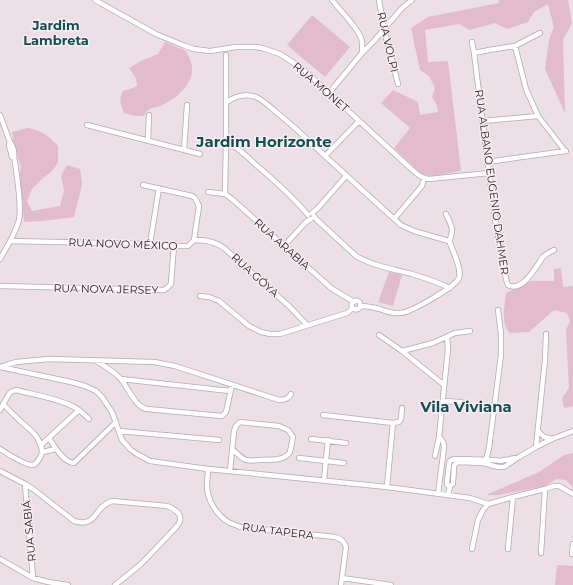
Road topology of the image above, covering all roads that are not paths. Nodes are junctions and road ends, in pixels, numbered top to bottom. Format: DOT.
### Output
graph roads {
  1 [pos="95,0"];
  2 [pos="332,0"];
  3 [pos="379,0"];
  4 [pos="412,0"];
  5 [pos="384,30"];
  6 [pos="540,33"];
  7 [pos="472,42"];
  8 [pos="515,46"];
  9 [pos="474,52"];
  10 [pos="362,54"];
  11 [pos="226,55"];
  12 [pos="398,84"];
  13 [pos="227,93"];
  14 [pos="329,93"];
  15 [pos="236,97"];
  16 [pos="227,102"];
  17 [pos="186,105"];
  18 [pos="149,115"];
  19 [pos="0,116"];
  20 [pos="538,116"];
  21 [pos="359,120"];
  22 [pos="483,121"];
  23 [pos="87,125"];
  24 [pos="148,141"];
  25 [pos="226,141"];
  26 [pos="235,148"];
  27 [pos="226,149"];
  28 [pos="184,150"];
  29 [pos="200,154"];
  30 [pos="325,156"];
  31 [pos="487,162"];
  32 [pos="489,173"];
  33 [pos="346,176"];
  34 [pos="424,178"];
  35 [pos="143,185"];
  36 [pos="158,188"];
  37 [pos="208,192"];
  38 [pos="225,194"];
  39 [pos="446,214"];
  40 [pos="312,216"];
  41 [pos="394,219"];
  42 [pos="194,240"];
  43 [pos="10,241"];
  44 [pos="450,241"];
  45 [pos="150,244"];
  46 [pos="174,246"];
  47 [pos="284,246"];
  48 [pos="554,250"];
  49 [pos="0,259"];
  50 [pos="0,286"];
  51 [pos="450,288"];
  52 [pos="200,296"];
  53 [pos="354,302"];
  54 [pos="361,306"];
  55 [pos="353,308"];
  56 [pos="498,310"];
  57 [pos="307,325"];
  58 [pos="470,331"];
  59 [pos="546,334"];
  60 [pos="379,335"];
  61 [pos="446,337"];
  62 [pos="402,351"];
  63 [pos="94,361"];
  64 [pos="0,368"];
  65 [pos="121,379"];
  66 [pos="232,385"];
  67 [pos="444,385"];
  68 [pos="230,391"];
  69 [pos="291,394"];
  70 [pos="443,400"];
  71 [pos="461,402"];
  72 [pos="3,404"];
  73 [pos="402,408"];
  74 [pos="0,410"];
  75 [pos="79,410"];
  76 [pos="324,415"];
  77 [pos="89,419"];
  78 [pos="116,422"];
  79 [pos="393,423"];
  80 [pos="119,431"];
  81 [pos="538,431"];
  82 [pos="573,431"];
  83 [pos="439,437"];
  84 [pos="49,438"];
  85 [pos="311,439"];
  86 [pos="552,439"];
  87 [pos="219,440"];
  88 [pos="328,440"];
  89 [pos="346,443"];
  90 [pos="41,445"];
  91 [pos="536,447"];
  92 [pos="489,448"];
  93 [pos="0,449"];
  94 [pos="56,449"];
  95 [pos="233,450"];
  96 [pos="42,452"];
  97 [pos="435,456"];
  98 [pos="519,457"];
  99 [pos="299,458"];
  100 [pos="494,460"];
  101 [pos="507,460"];
  102 [pos="325,461"];
  103 [pos="486,462"];
  104 [pos="344,463"];
  105 [pos="492,465"];
  106 [pos="504,467"];
  107 [pos="208,469"];
  108 [pos="0,471"];
  109 [pos="230,471"];
  110 [pos="324,480"];
  111 [pos="447,480"];
  112 [pos="453,481"];
  113 [pos="25,484"];
  114 [pos="450,486"];
  115 [pos="387,487"];
  116 [pos="545,489"];
  117 [pos="438,494"];
  118 [pos="573,494"];
  119 [pos="448,495"];
  120 [pos="513,497"];
  121 [pos="488,504"];
  122 [pos="573,544"];
  123 [pos="472,549"];
  124 [pos="508,550"];
  125 [pos="541,553"];
  126 [pos="572,554"];
  127 [pos="0,559"];
  128 [pos="34,578"];
  129 [pos="342,578"];
  130 [pos="68,585"];
  131 [pos="115,585"];
  132 [pos="341,585"];
  133 [pos="391,585"];
  1 -- 14 [label="street, RUA MONET"];
  2 -- 10 [label="street"];
  3 -- 5 [label="street, RUA VOLPI"];
  4 -- 5 [label="street"];
  5 -- 10 [label="street"];
  5 -- 12 [label="street, RUA VOLPI"];
  6 -- 8 [label="street"];
  7 -- 9 [label="street, RUA ALBANO EUGENIO DAHMER"];
  8 -- 9 [label="street"];
  8 -- 20 [label="street"];
  9 -- 22 [label="street, RUA ALBANO EUGENIO DAHMER"];
  10 -- 14 [label="street"];
  11 -- 13 [label="street"];
  13 -- 15 [label="street"];
  13 -- 16 [label="street"];
  14 -- 21 [label="street, RUA MONET"];
  15 -- 16 [label="street"];
  15 -- 30 [label="street"];
  16 -- 25 [label="street"];
  17 -- 28 [label="street"];
  18 -- 24 [label="street"];
  19 -- 43 [label="street"];
  20 -- 22 [label="street"];
  20 -- 31 [label="street"];
  21 -- 30 [label="street"];
  21 -- 34 [label="street, RUA MONET"];
  22 -- 31 [label="street, RUA ALBANO EUGENIO DAHMER"];
  23 -- 24 [label="street"];
  24 -- 28 [label="street"];
  25 -- 26 [label="street"];
  25 -- 27 [label="street"];
  26 -- 27 [label="street"];
  26 -- 40 [label="street"];
  27 -- 38 [label="street"];
  28 -- 29 [label="street"];
  30 -- 33 [label="street"];
  31 -- 32 [label="street, RUA ALBANO EUGENIO DAHMER"];
  32 -- 34 [label="street"];
  32 -- 48 [label="street, RUA ALBANO EUGENIO DAHMER"];
  33 -- 40 [label="street"];
  33 -- 41 [label="street"];
  34 -- 41 [label="street"];
  35 -- 36 [label="street"];
  36 -- 42 [label="street, RUA NOVO MÉXICO"];
  36 -- 45 [label="street"];
  37 -- 38 [label="street"];
  38 -- 47 [label="street, RUA ARABIA"];
  39 -- 44 [label="street"];
  40 -- 47 [label="street"];
  40 -- 51 [label="street"];
  41 -- 44 [label="street"];
  42 -- 46 [label="street, RUA NOVO MÉXICO"];
  42 -- 57 [label="street, RUA GÓYA"];
  43 -- 45 [label="street, RUA NOVO MÉXICO"];
  43 -- 49 [label="street"];
  44 -- 51 [label="street"];
  45 -- 46 [label="street, RUA NOVO MÉXICO"];
  46 -- 50 [label="street, RUA NOVA JERSEY"];
  47 -- 53 [label="street, RUA ARABIA"];
  51 -- 54 [label="street, RUA ARABIA"];
  52 -- 57 [label="street, RUA ARABIA"];
  53 -- 54 [label="street, RUA ARABIA"];
  53 -- 55 [label="street"];
  54 -- 55 [label="street, RUA ARABIA"];
  55 -- 57 [label="street, RUA ARABIA"];
  56 -- 92 [label="street"];
  58 -- 61 [label="street"];
  59 -- 81 [label="street"];
  60 -- 62 [label="street"];
  61 -- 62 [label="street"];
  61 -- 67 [label="street"];
  62 -- 67 [label="street"];
  63 -- 64 [label="street"];
  63 -- 65 [label="street"];
  63 -- 66 [label="street"];
  64 -- 78 [label="street"];
  65 -- 68 [label="street"];
  65 -- 68 [label="street"];
  66 -- 68 [label="street"];
  66 -- 69 [label="street"];
  67 -- 70 [label="street"];
  70 -- 71 [label="street"];
  70 -- 83 [label="street"];
  72 -- 74 [label="street"];
  72 -- 75 [label="street"];
  72 -- 90 [label="street"];
  73 -- 79 [label="street"];
  75 -- 77 [label="street"];
  75 -- 84 [label="street"];
  76 -- 79 [label="street"];
  78 -- 80 [label="street"];
  78 -- 94 [label="street"];
  79 -- 115 [label="street"];
  80 -- 87 [label="street"];
  80 -- 107 [label="street"];
  81 -- 86 [label="street"];
  81 -- 91 [label="street"];
  82 -- 86 [label="street"];
  83 -- 97 [label="street"];
  83 -- 117 [label="street"];
  84 -- 90 [label="street"];
  84 -- 94 [label="street"];
  85 -- 88 [label="street"];
  86 -- 91 [label="street"];
  88 -- 89 [label="street"];
  88 -- 102 [label="street"];
  90 -- 96 [label="street"];
  91 -- 98 [label="street"];
  92 -- 100 [label="street"];
  92 -- 103 [label="street"];
  93 -- 96 [label="street"];
  94 -- 96 [label="street"];
  95 -- 95 [label="street"];
  95 -- 109 [label="street"];
  98 -- 101 [label="street"];
  98 -- 106 [label="street"];
  99 -- 102 [label="street"];
  100 -- 101 [label="street"];
  100 -- 103 [label="street"];
  100 -- 105 [label="street"];
  101 -- 106 [label="street"];
  102 -- 104 [label="street"];
  102 -- 110 [label="street"];
  103 -- 105 [label="street"];
  103 -- 111 [label="street"];
  103 -- 112 [label="street"];
  105 -- 106 [label="street"];
  107 -- 109 [label="street"];
  107 -- 129 [label="street, RUA TAPERA"];
  108 -- 113 [label="street"];
  109 -- 110 [label="street"];
  110 -- 115 [label="street"];
  111 -- 112 [label="street"];
  111 -- 114 [label="street"];
  112 -- 114 [label="street"];
  113 -- 128 [label="street, RUA SABIÁ"];
  113 -- 131 [label="street"];
  114 -- 119 [label="street"];
  115 -- 117 [label="street"];
  116 -- 118 [label="street"];
  116 -- 120 [label="street"];
  116 -- 125 [label="street"];
  117 -- 119 [label="street"];
  119 -- 121 [label="street"];
  120 -- 121 [label="street"];
  120 -- 124 [label="street"];
  121 -- 123 [label="street"];
  122 -- 126 [label="street"];
  127 -- 128 [label="street"];
  128 -- 130 [label="street"];
  129 -- 132 [label="street, RUA TAPERA"];
  129 -- 133 [label="street"];
}
